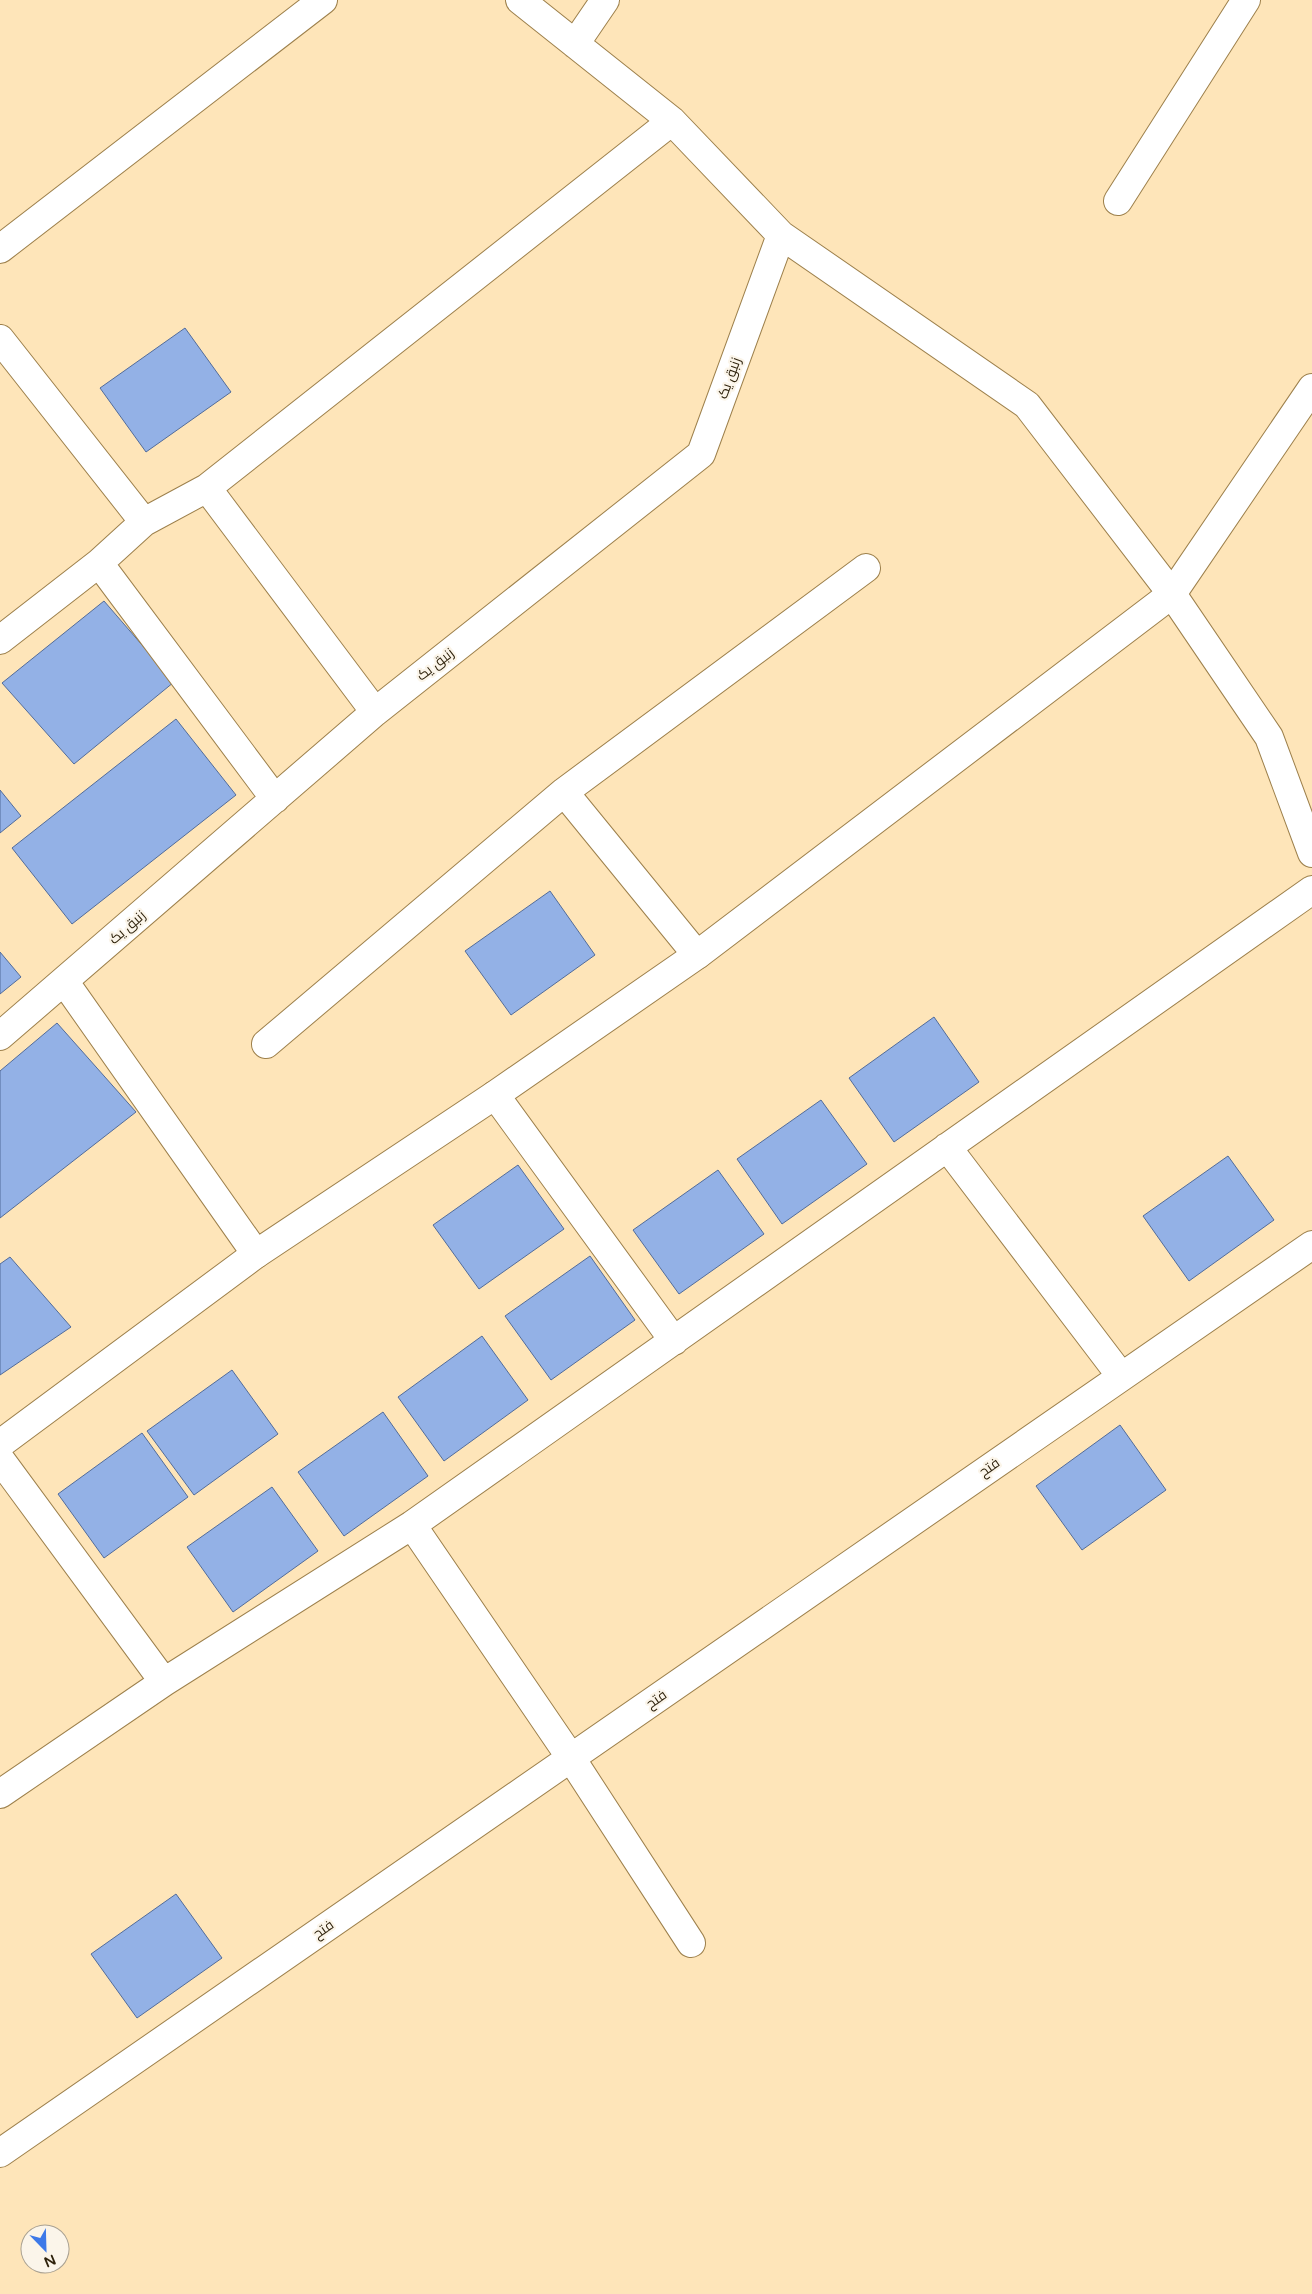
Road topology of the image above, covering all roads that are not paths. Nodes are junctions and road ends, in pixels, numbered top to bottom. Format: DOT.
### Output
graph roads {
  1 [pos="323,0"];
  2 [pos="520,0"];
  3 [pos="605,0"];
  4 [pos="1246,0"];
  5 [pos="575,44"];
  6 [pos="672,121"];
  7 [pos="1118,201"];
  8 [pos="782,235"];
  9 [pos="0,249"];
  10 [pos="0,339"];
  11 [pos="1312,388"];
  12 [pos="207,488"];
  13 [pos="144,522"];
  14 [pos="99,562"];
  15 [pos="866,568"];
  16 [pos="1172,594"];
  17 [pos="0,640"];
  18 [pos="375,712"];
  19 [pos="564,792"];
  20 [pos="275,799"];
  21 [pos="1312,852"];
  22 [pos="1312,890"];
  23 [pos="698,955"];
  24 [pos="64,981"];
  25 [pos="0,1036"];
  26 [pos="266,1044"];
  27 [pos="495,1095"];
  28 [pos="947,1147"];
  29 [pos="1312,1245"];
  30 [pos="256,1254"];
  31 [pos="674,1341"];
  32 [pos="1121,1376"];
  33 [pos="0,1444"];
  34 [pos="0,1459"];
  35 [pos="412,1524"];
  36 [pos="164,1682"];
  37 [pos="571,1758"];
  38 [pos="0,1794"];
  39 [pos="691,1943"];
  40 [pos="0,2153"];
  1 -- 9 [label="street"];
  2 -- 5 [label="street"];
  3 -- 5 [label="street"];
  4 -- 7 [label="street"];
  5 -- 6 [label="street"];
  6 -- 8 [label="street"];
  6 -- 12 [label="street"];
  8 -- 16 [label="street"];
  8 -- 18 [label="street, زنبق یک"];
  10 -- 13 [label="street"];
  11 -- 16 [label="street"];
  12 -- 13 [label="street"];
  12 -- 18 [label="street"];
  13 -- 14 [label="street"];
  14 -- 17 [label="street"];
  14 -- 20 [label="street"];
  15 -- 19 [label="street"];
  16 -- 21 [label="street"];
  16 -- 23 [label="street"];
  18 -- 20 [label="street, زنبق یک"];
  19 -- 23 [label="street"];
  19 -- 26 [label="street"];
  20 -- 24 [label="street, زنبق یک"];
  22 -- 28 [label="street"];
  23 -- 27 [label="street"];
  24 -- 25 [label="street, زنبق یک"];
  24 -- 30 [label="street"];
  27 -- 30 [label="street"];
  27 -- 31 [label="street"];
  28 -- 31 [label="street"];
  28 -- 32 [label="street"];
  29 -- 32 [label="street, فتح"];
  30 -- 33 [label="street"];
  31 -- 35 [label="street"];
  32 -- 37 [label="street, فتح"];
  34 -- 36 [label="street"];
  35 -- 36 [label="street"];
  35 -- 37 [label="street"];
  36 -- 38 [label="street"];
  37 -- 39 [label="street"];
  37 -- 40 [label="street, فتح"];
}
